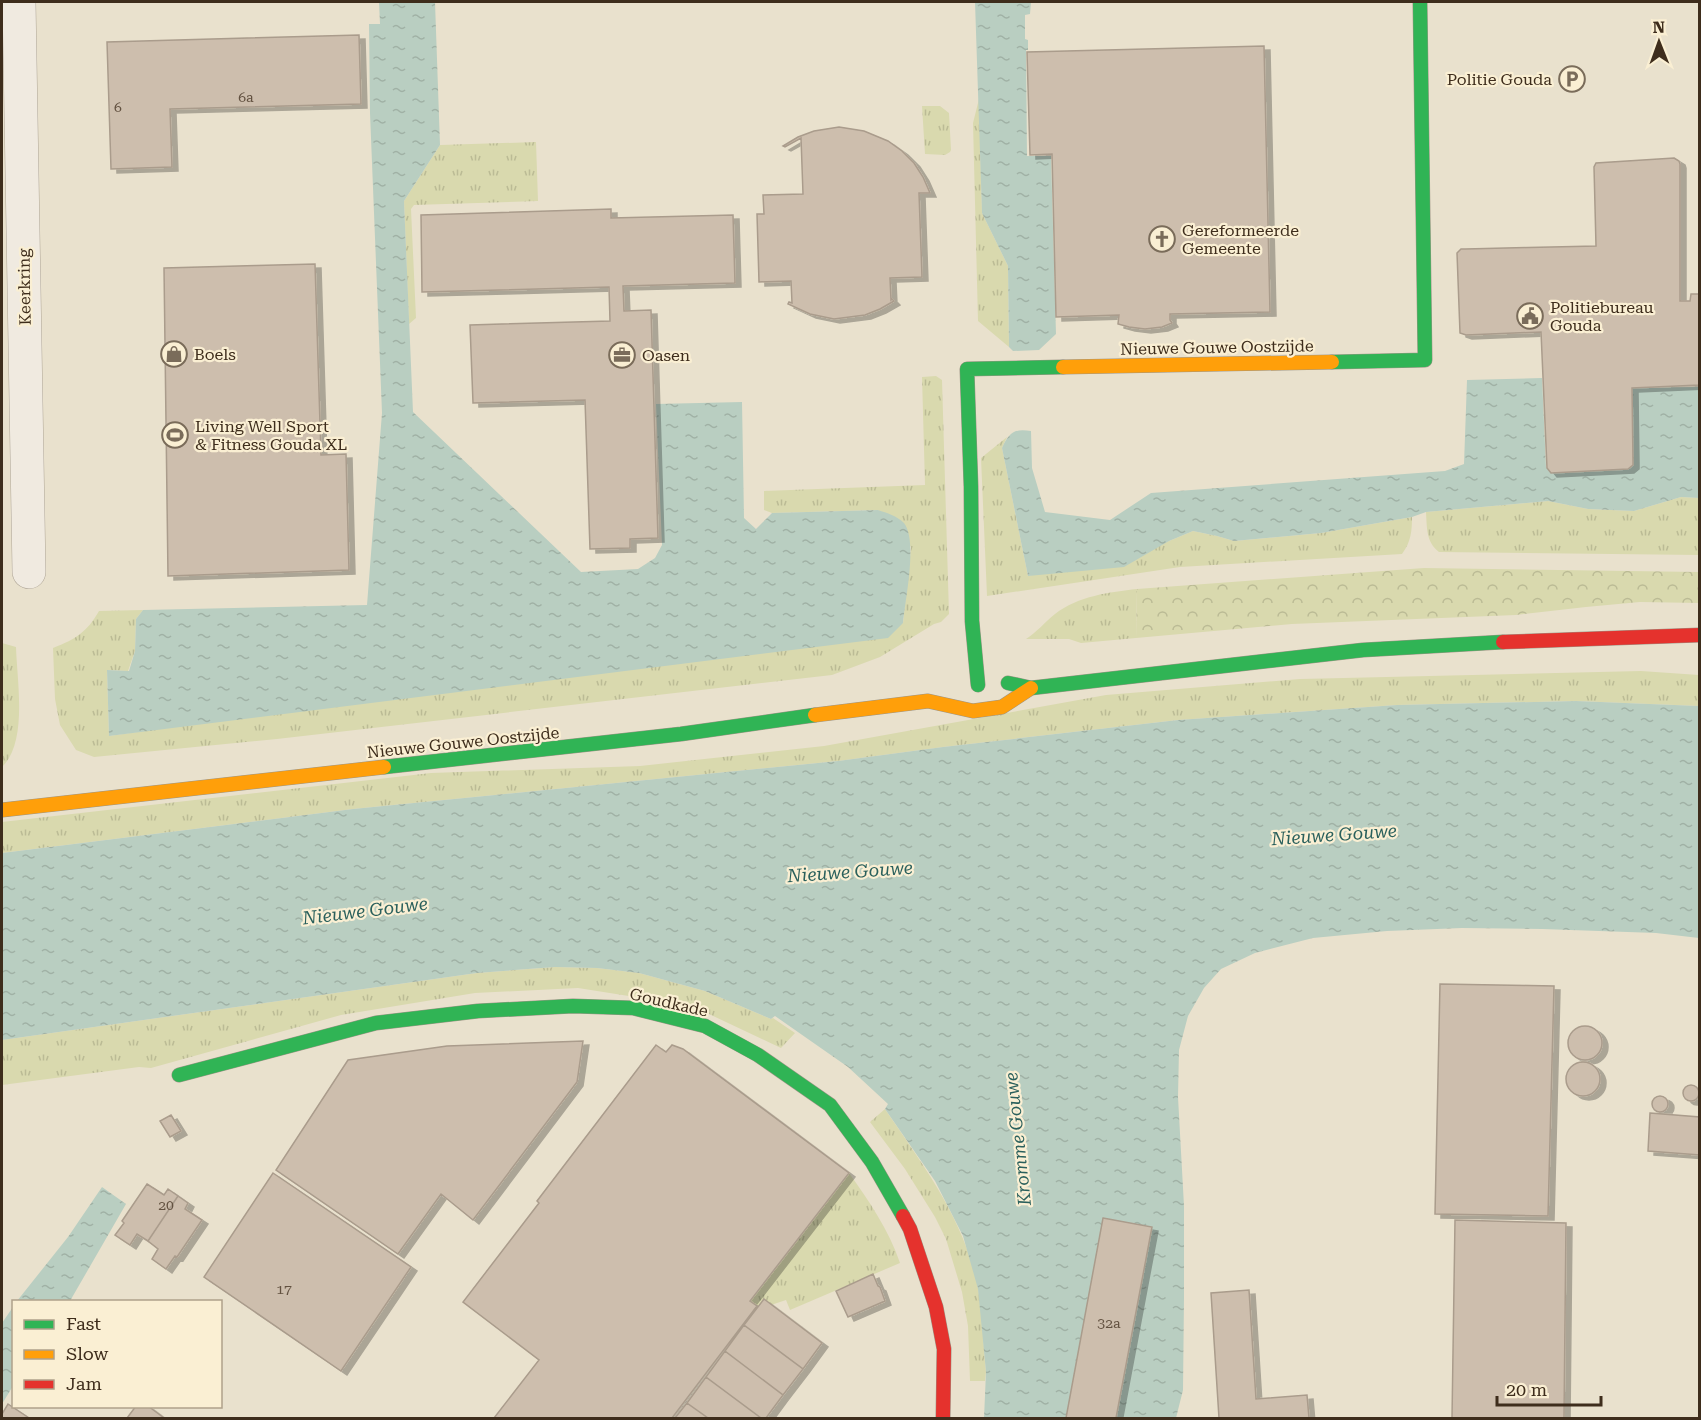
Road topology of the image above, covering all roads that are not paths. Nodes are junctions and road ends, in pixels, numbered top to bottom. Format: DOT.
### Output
graph roads {
  1 [pos="19,2"];
  2 [pos="1420,2"];
  3 [pos="29,572"];
  4 [pos="1700,635"];
  5 [pos="1031,688"];
  6 [pos="949,690"];
  7 [pos="966,694"];
  8 [pos="928,701"];
  9 [pos="2,810"];
  10 [pos="179,1075"];
  11 [pos="943,1419"];
  1 -- 3 [label="street, Keerkring"];
  2 -- 7 [label="street, Nieuwe Gouwe Oostzijde"];
  4 -- 5 [label="street, Nieuwe Gouwe Oostzijde"];
  5 -- 7 [label="street, Nieuwe Gouwe Oostzijde"];
  5 -- 7 [label="street, Nieuwe Gouwe Oostzijde"];
  6 -- 8 [label="street, Nieuwe Gouwe Oostzijde"];
  7 -- 8 [label="street, Nieuwe Gouwe Oostzijde"];
  8 -- 9 [label="street, Nieuwe Gouwe Oostzijde"];
  10 -- 11 [label="street, Goudkade"];
}
